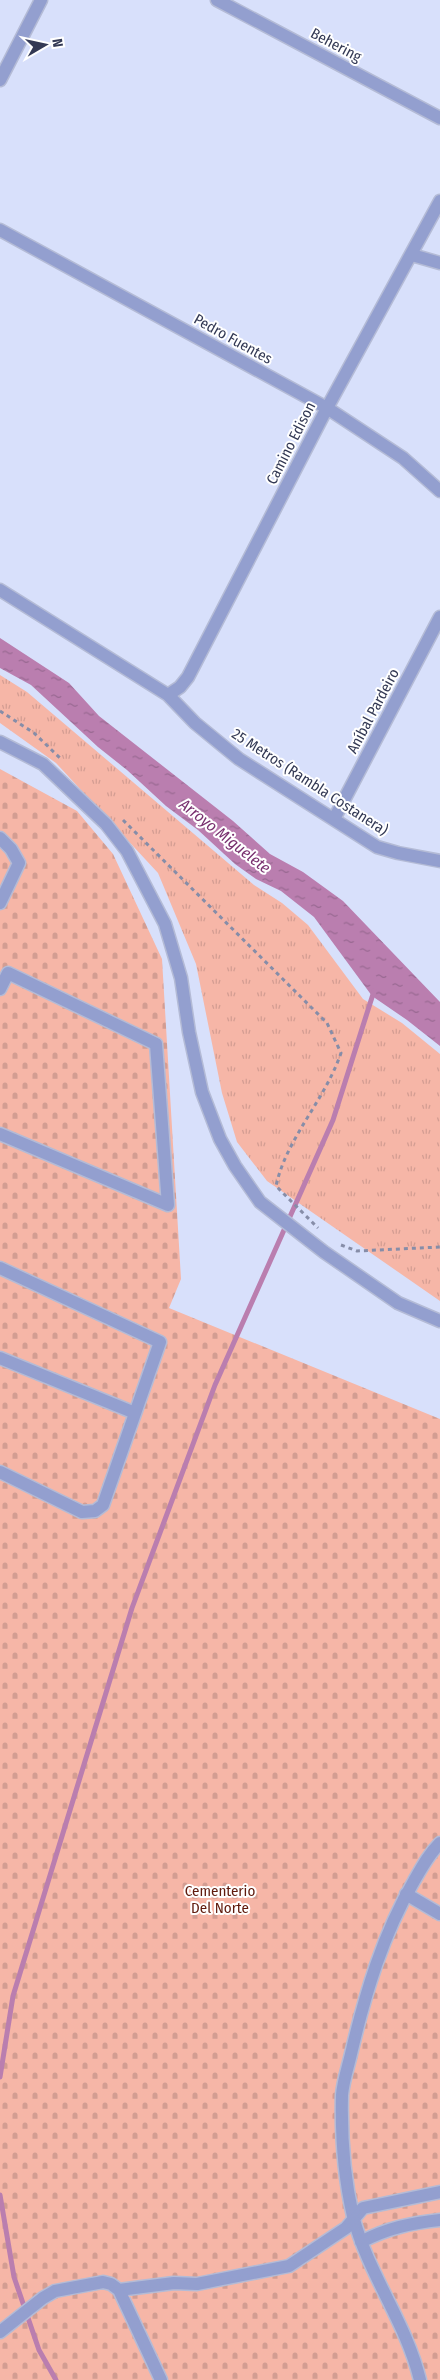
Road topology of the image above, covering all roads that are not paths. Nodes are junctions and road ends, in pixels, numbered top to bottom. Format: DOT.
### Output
graph roads {
  1 [pos="41,0"];
  2 [pos="217,0"];
  3 [pos="0,80"];
  4 [pos="440,118"];
  5 [pos="440,201"];
  6 [pos="0,230"];
  7 [pos="412,255"];
  8 [pos="440,263"];
  9 [pos="327,408"];
  10 [pos="440,491"];
  11 [pos="0,590"];
  12 [pos="440,617"];
  13 [pos="168,695"];
  14 [pos="0,742"];
  15 [pos="334,819"];
  16 [pos="0,838"];
  17 [pos="440,861"];
  18 [pos="0,903"];
  19 [pos="0,989"];
  20 [pos="0,1134"];
  21 [pos="0,1268"];
  22 [pos="440,1321"];
  23 [pos="0,1358"];
  24 [pos="135,1413"];
  25 [pos="0,1472"];
  26 [pos="440,1844"];
  27 [pos="406,1894"];
  28 [pos="440,1914"];
  29 [pos="440,2192"];
  30 [pos="353,2216"];
  31 [pos="440,2220"];
  32 [pos="361,2242"];
  33 [pos="119,2290"];
  34 [pos="2,2330"];
  35 [pos="160,2380"];
  36 [pos="420,2380"];
  1 -- 3 [label="street"];
  2 -- 4 [label="street, Behering"];
  5 -- 7 [label="street, Camino Edison"];
  6 -- 9 [label="street, Pedro Fuentes"];
  7 -- 8 [label="street"];
  7 -- 9 [label="street, Camino Edison"];
  9 -- 10 [label="street, Pedro Fuentes"];
  9 -- 13 [label="street, Camino Edison"];
  11 -- 13 [label="street, 25 Metros (Rambla Costanera)"];
  12 -- 15 [label="street, Aníbal Pardeiro"];
  13 -- 15 [label="street, 25 Metros (Rambla Costanera)"];
  14 -- 22 [label="street"];
  15 -- 17 [label="street, 25 Metros (Rambla Costanera)"];
  16 -- 18 [label="street"];
  19 -- 20 [label="street"];
  21 -- 24 [label="street"];
  23 -- 24 [label="street"];
  24 -- 25 [label="street"];
  26 -- 27 [label="street"];
  27 -- 28 [label="street"];
  27 -- 30 [label="street"];
  29 -- 30 [label="street"];
  30 -- 32 [label="street"];
  30 -- 33 [label="street"];
  31 -- 32 [label="street"];
  32 -- 36 [label="street"];
  33 -- 34 [label="street"];
  33 -- 35 [label="street"];
}
